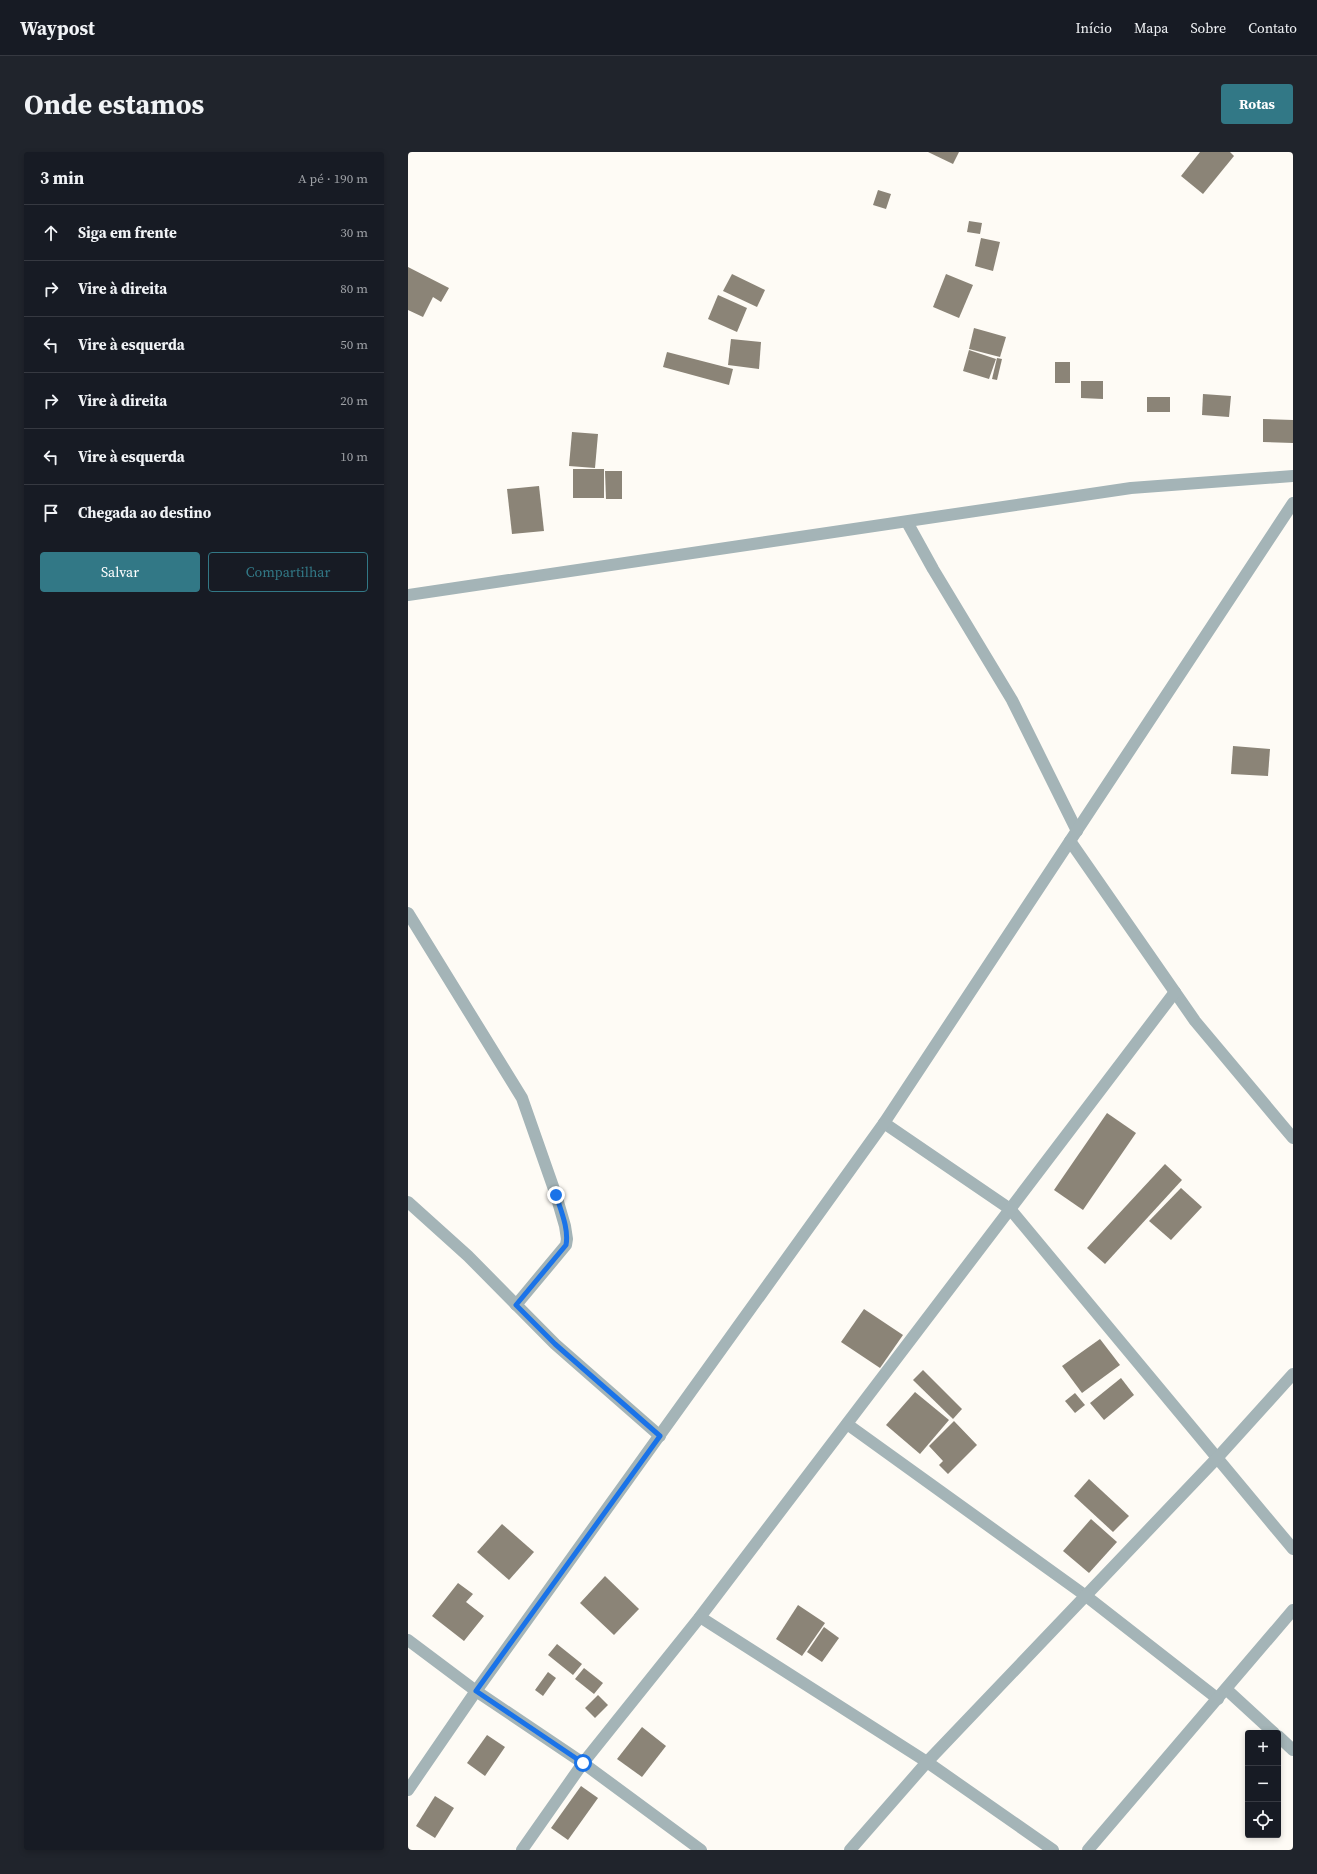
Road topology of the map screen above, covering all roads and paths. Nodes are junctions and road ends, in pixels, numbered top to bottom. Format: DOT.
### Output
graph roads {
  1 [pos="1293,476"];
  2 [pos="1293,503"];
  3 [pos="907,522"];
  4 [pos="408,595"];
  5 [pos="1074,836"];
  6 [pos="408,913"];
  7 [pos="1175,992"];
  8 [pos="884,1124"];
  9 [pos="1293,1138"];
  10 [pos="408,1202"];
  11 [pos="1010,1209"];
  12 [pos="516,1305"];
  13 [pos="1293,1374"];
  14 [pos="847,1424"];
  15 [pos="660,1436"];
  16 [pos="1218,1458"];
  17 [pos="1293,1549"];
  18 [pos="1086,1596"];
  19 [pos="1293,1610"];
  20 [pos="700,1618"];
  21 [pos="408,1640"];
  22 [pos="1226,1689"];
  23 [pos="476,1691"];
  24 [pos="1218,1699"];
  25 [pos="1271,1730"];
  26 [pos="1281,1739"];
  27 [pos="1293,1750"];
  28 [pos="927,1762"];
  29 [pos="583,1763"];
  30 [pos="408,1790"];
  31 [pos="522,1850"];
  32 [pos="701,1850"];
  33 [pos="850,1850"];
  34 [pos="1053,1850"];
  35 [pos="1088,1850"];
  1 -- 3 [label="street"];
  2 -- 5 [label="street"];
  3 -- 4 [label="street"];
  3 -- 5 [label="street"];
  5 -- 7 [label="street"];
  5 -- 8 [label="street"];
  6 -- 12 [label="street"];
  7 -- 9 [label="street"];
  7 -- 11 [label="street"];
  8 -- 11 [label="street"];
  8 -- 15 [label="street"];
  10 -- 12 [label="street"];
  11 -- 14 [label="street"];
  11 -- 16 [label="street"];
  12 -- 15 [label="street"];
  13 -- 16 [label="street"];
  14 -- 18 [label="street"];
  14 -- 20 [label="street"];
  15 -- 23 [label="street"];
  16 -- 17 [label="street"];
  16 -- 18 [label="street"];
  18 -- 24 [label="street"];
  18 -- 28 [label="street"];
  19 -- 22 [label="street"];
  20 -- 28 [label="street"];
  20 -- 29 [label="street"];
  21 -- 23 [label="street"];
  22 -- 24 [label="street"];
  22 -- 25 [label="street"];
  23 -- 29 [label="street"];
  23 -- 30 [label="street"];
  24 -- 35 [label="street"];
  26 -- 27 [label="street"];
  28 -- 33 [label="street"];
  28 -- 34 [label="street"];
  29 -- 31 [label="street"];
  29 -- 32 [label="street"];
}
